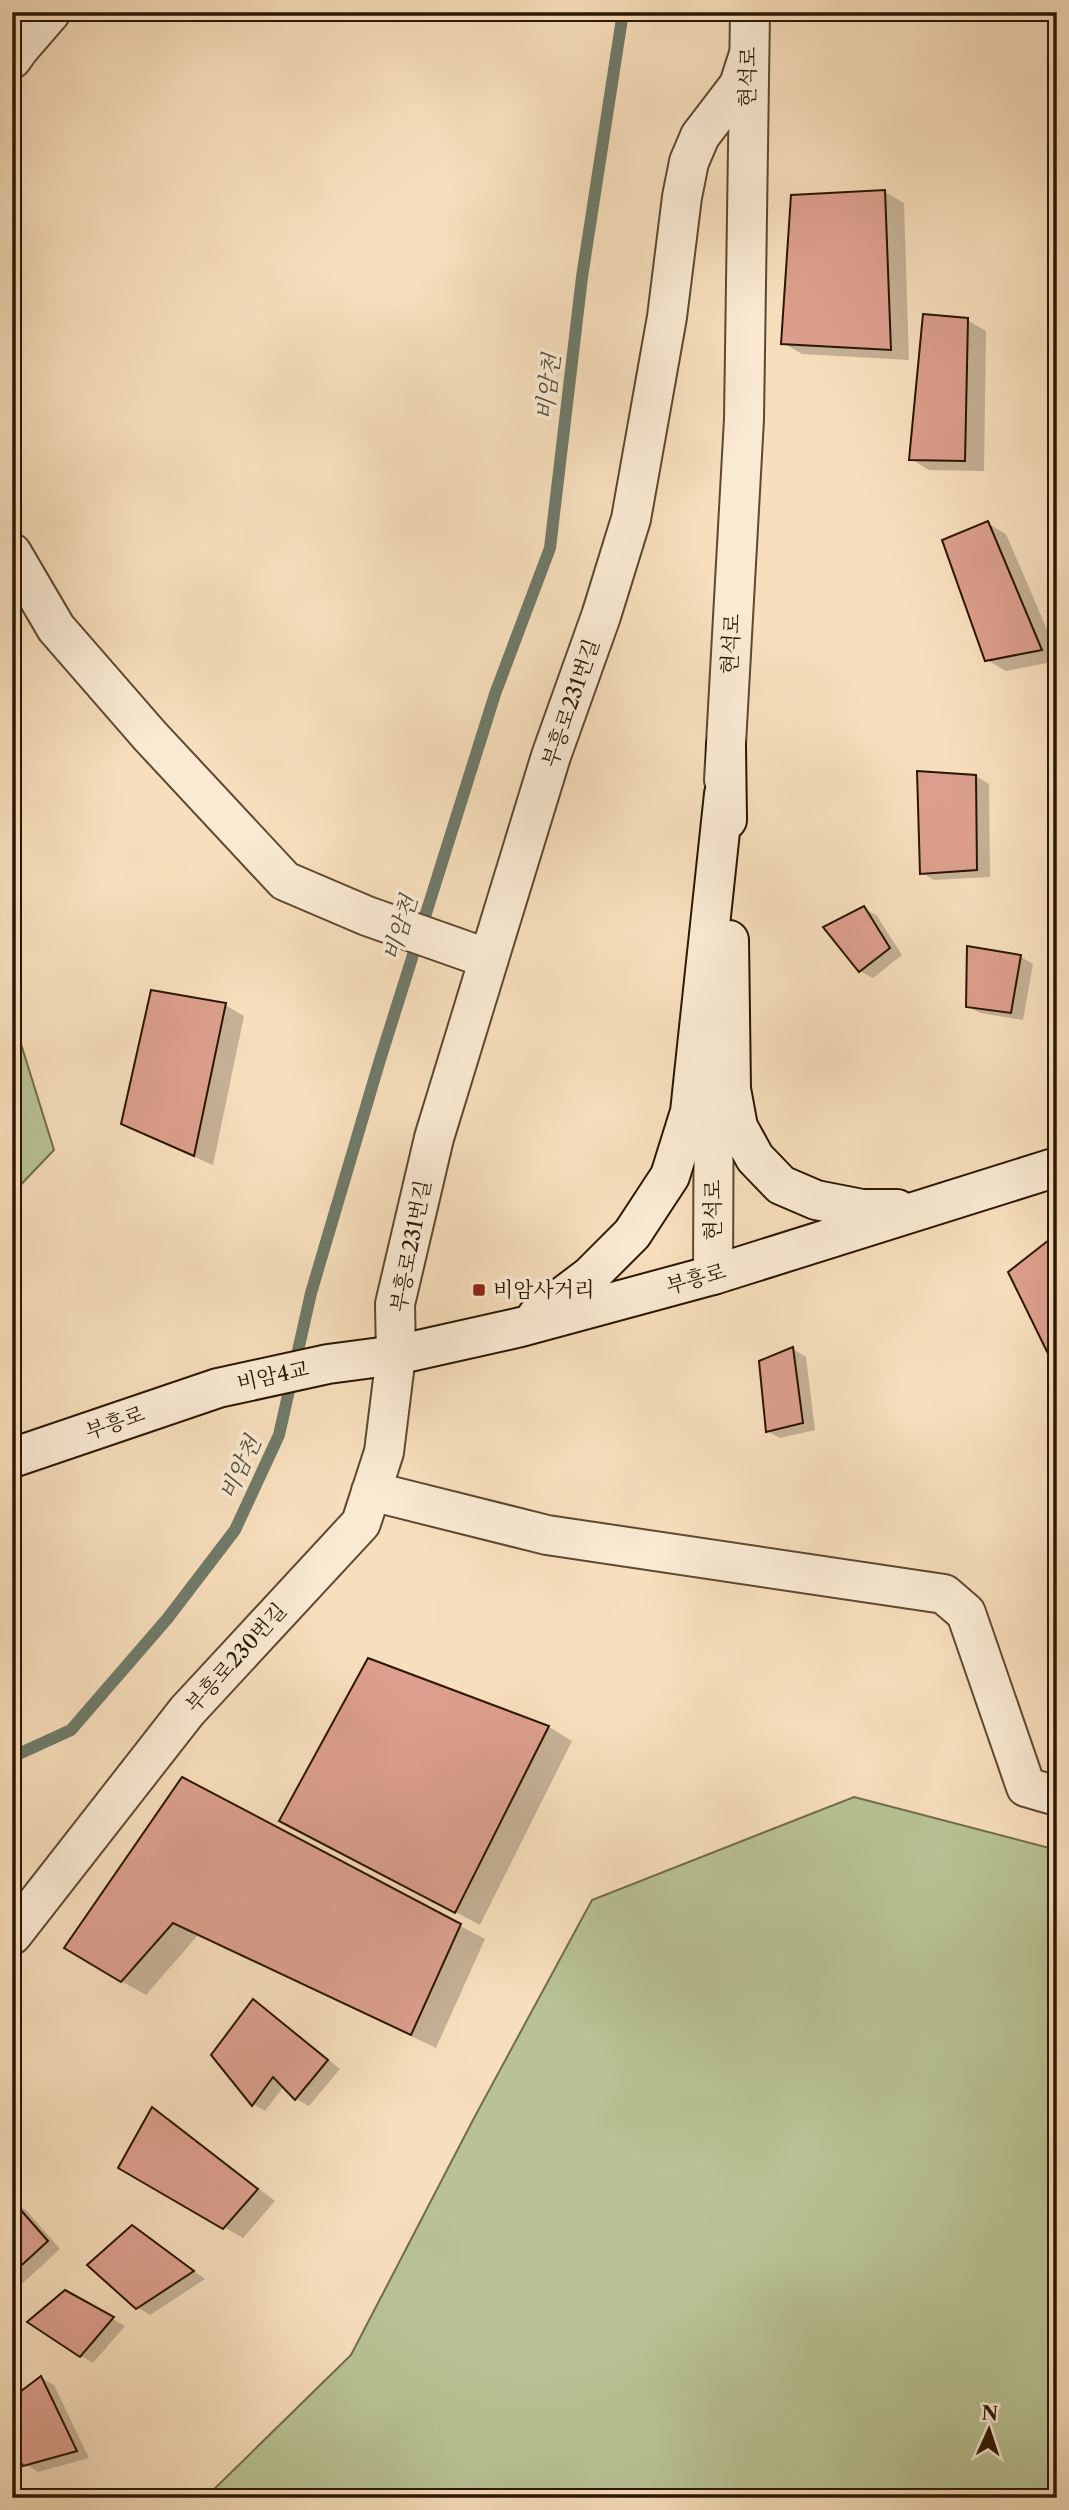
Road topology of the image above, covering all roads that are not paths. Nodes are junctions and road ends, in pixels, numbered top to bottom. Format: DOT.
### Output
graph roads {
  1 [pos="51,12"];
  2 [pos="750,12"];
  3 [pos="748,57"];
  4 [pos="12,60"];
  5 [pos="12,553"];
  6 [pos="726,746"];
  7 [pos="724,794"];
  8 [pos="489,959"];
  9 [pos="1057,1167"];
  10 [pos="924,1209"];
  11 [pos="713,1275"];
  12 [pos="521,1327"];
  13 [pos="396,1355"];
  14 [pos="328,1364"];
  15 [pos="218,1388"];
  16 [pos="12,1458"];
  17 [pos="371,1491"];
  18 [pos="1057,1796"];
  19 [pos="12,1935"];
  1 -- 4 [label="street"];
  2 -- 3 [label="street, 현석로"];
  3 -- 6 [label="street, 현석로"];
  3 -- 8 [label="street, 부흥로231번길"];
  5 -- 8 [label="street"];
  6 -- 7 [label="street, 현석로"];
  6 -- 10 [label="street"];
  7 -- 11 [label="street, 현석로"];
  7 -- 12 [label="street"];
  8 -- 13 [label="street, 부흥로231번길"];
  9 -- 10 [label="street, 부흥로"];
  10 -- 11 [label="street, 부흥로"];
  11 -- 12 [label="street, 부흥로"];
  12 -- 13 [label="street, 부흥로"];
  13 -- 14 [label="street, 부흥로"];
  13 -- 17 [label="street, 부흥로230번길"];
  14 -- 15 [label="street, 비암4교"];
  15 -- 16 [label="street, 부흥로"];
  17 -- 18 [label="street"];
  17 -- 19 [label="street, 부흥로230번길"];
}
